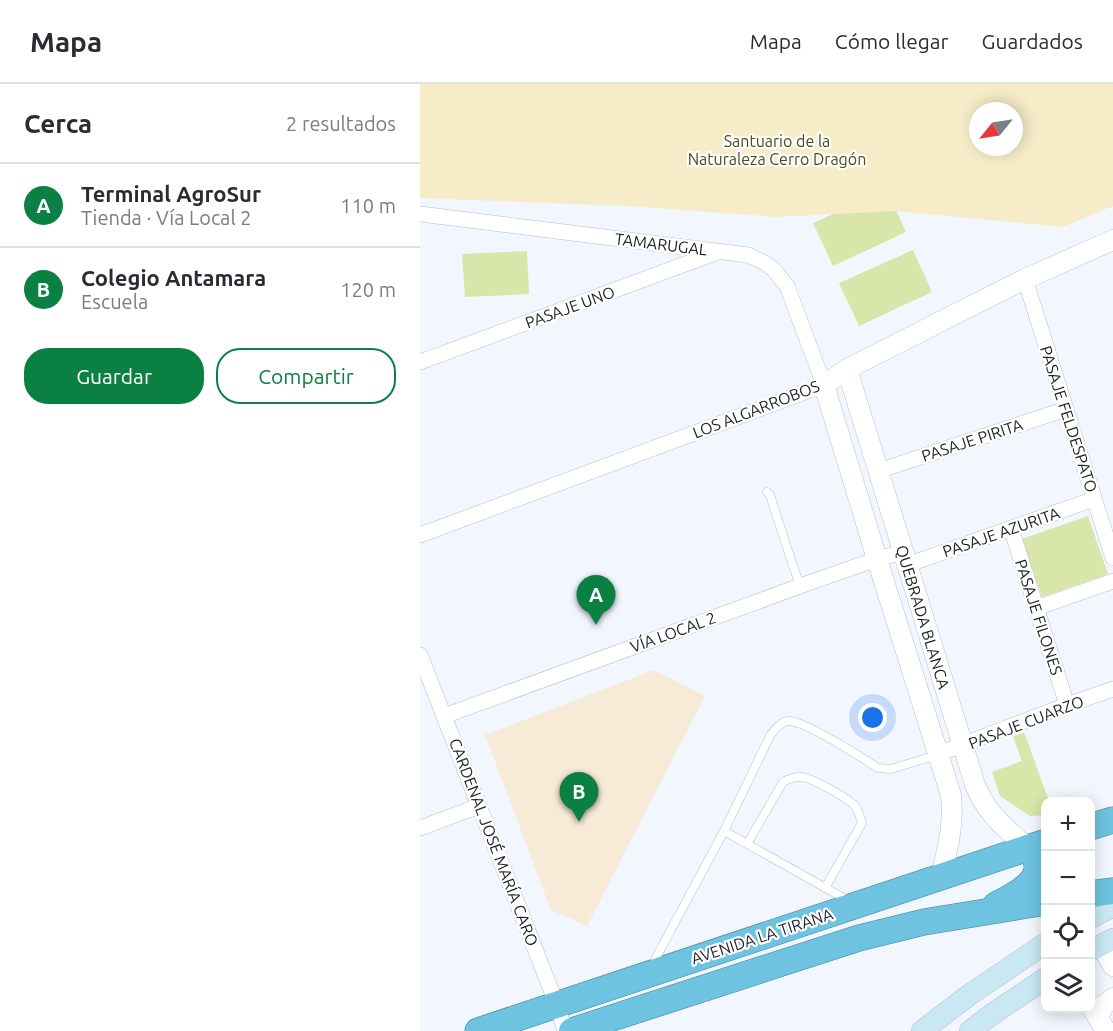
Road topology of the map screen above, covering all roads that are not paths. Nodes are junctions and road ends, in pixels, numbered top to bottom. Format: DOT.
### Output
graph roads {
  1 [pos="420,214"];
  2 [pos="1113,240"];
  3 [pos="719,252"];
  4 [pos="1024,279"];
  5 [pos="420,362"];
  6 [pos="847,369"];
  7 [pos="824,384"];
  8 [pos="1066,409"];
  9 [pos="878,471"];
  10 [pos="767,492"];
  11 [pos="1094,500"];
  12 [pos="1011,528"];
  13 [pos="420,535"];
  14 [pos="905,558"];
  15 [pos="1113,558"];
  16 [pos="876,560"];
  17 [pos="1113,581"];
  18 [pos="800,586"];
  19 [pos="1036,608"];
  20 [pos="420,655"];
  21 [pos="425,680"];
  22 [pos="1113,689"];
  23 [pos="1068,705"];
  24 [pos="444,716"];
  25 [pos="963,745"];
  26 [pos="939,754"];
  27 [pos="479,806"];
  28 [pos="1113,820"];
  29 [pos="1095,825"];
  30 [pos="420,828"];
  31 [pos="724,831"];
  32 [pos="747,844"];
  33 [pos="1037,845"];
  34 [pos="941,877"];
  35 [pos="825,888"];
  36 [pos="1113,891"];
  37 [pos="1095,893"];
  38 [pos="1041,903"];
  39 [pos="856,905"];
  40 [pos="1113,906"];
  41 [pos="967,915"];
  42 [pos="1095,915"];
  43 [pos="1101,945"];
  44 [pos="1041,946"];
  45 [pos="1113,966"];
  46 [pos="648,975"];
  47 [pos="1041,981"];
  48 [pos="1113,998"];
  49 [pos="557,1005"];
  50 [pos="1098,1018"];
  51 [pos="478,1031"];
  52 [pos="565,1031"];
  53 [pos="572,1031"];
  54 [pos="922,1031"];
  55 [pos="970,1031"];
  1 -- 3 [label="street, TAMARUGAL"];
  2 -- 4 [label="street, LOS ALGARROBOS"];
  3 -- 5 [label="street, PASAJE UNO"];
  3 -- 7 [label="street, TAMARUGAL"];
  4 -- 6 [label="street, LOS ALGARROBOS"];
  4 -- 8 [label="street, PASAJE FELDESPATO"];
  6 -- 7 [label="street, LOS ALGARROBOS"];
  6 -- 9 [label="street, QUEBRADA BLANCA"];
  7 -- 13 [label="street, LOS ALGARROBOS"];
  7 -- 16 [label="street, QUEBRADA BLANCA"];
  8 -- 9 [label="street, PASAJE PIRITA"];
  8 -- 11 [label="street, PASAJE FELDESPATO"];
  9 -- 14 [label="street, QUEBRADA BLANCA"];
  10 -- 18 [label="lane"];
  11 -- 12 [label="street, PASAJE AZURITA"];
  11 -- 15 [label="street, PASAJE FELDESPATO"];
  12 -- 14 [label="street, PASAJE AZURITA"];
  12 -- 19 [label="street, PASAJE FILONES"];
  14 -- 16 [label="street, VÍA LOCAL 2"];
  14 -- 25 [label="street, QUEBRADA BLANCA"];
  16 -- 18 [label="street, VÍA LOCAL 2"];
  16 -- 26 [label="street, QUEBRADA BLANCA"];
  17 -- 19 [label="street"];
  18 -- 24 [label="street, VÍA LOCAL 2"];
  19 -- 23 [label="street, PASAJE FILONES"];
  20 -- 21 [label="street, CARDENAL JOSÉ MARÍA CARO"];
  21 -- 24 [label="street, CARDENAL JOSÉ MARÍA CARO"];
  22 -- 23 [label="street, PASAJE CUARZO"];
  23 -- 25 [label="street, PASAJE CUARZO"];
  24 -- 27 [label="street, CARDENAL JOSÉ MARÍA CARO"];
  25 -- 26 [label="street, PASAJE CUARZO"];
  25 -- 33 [label="street, QUEBRADA BLANCA"];
  26 -- 31 [label="lane"];
  26 -- 34 [label="street, QUEBRADA BLANCA"];
  27 -- 30 [label="street"];
  27 -- 49 [label="street, CARDENAL JOSÉ MARÍA CARO"];
  28 -- 29 [label="highway"];
  31 -- 32 [label="lane"];
  31 -- 46 [label="lane"];
  32 -- 35 [label="lane"];
  32 -- 35 [label="lane"];
  33 -- 34 [label="highway, AVENIDA LA TIRANA"];
  33 -- 41 [label="highway"];
  34 -- 39 [label="highway, AVENIDA LA TIRANA"];
  34 -- 41 [label="highway"];
  35 -- 39 [label="lane"];
  36 -- 37 [label="highway"];
  38 -- 41 [label="highway, AVENIDA LA TIRANA"];
  39 -- 46 [label="highway, AVENIDA LA TIRANA"];
  40 -- 42 [label="main road"];
  41 -- 53 [label="highway, AVENIDA LA TIRANA"];
  43 -- 45 [label="street"];
  44 -- 54 [label="main road"];
  46 -- 49 [label="highway, AVENIDA LA TIRANA"];
  47 -- 55 [label="main road"];
  48 -- 50 [label="street"];
  49 -- 51 [label="highway, AVENIDA LA TIRANA"];
  49 -- 52 [label="street, CARDENAL JOSÉ MARÍA CARO"];
}
